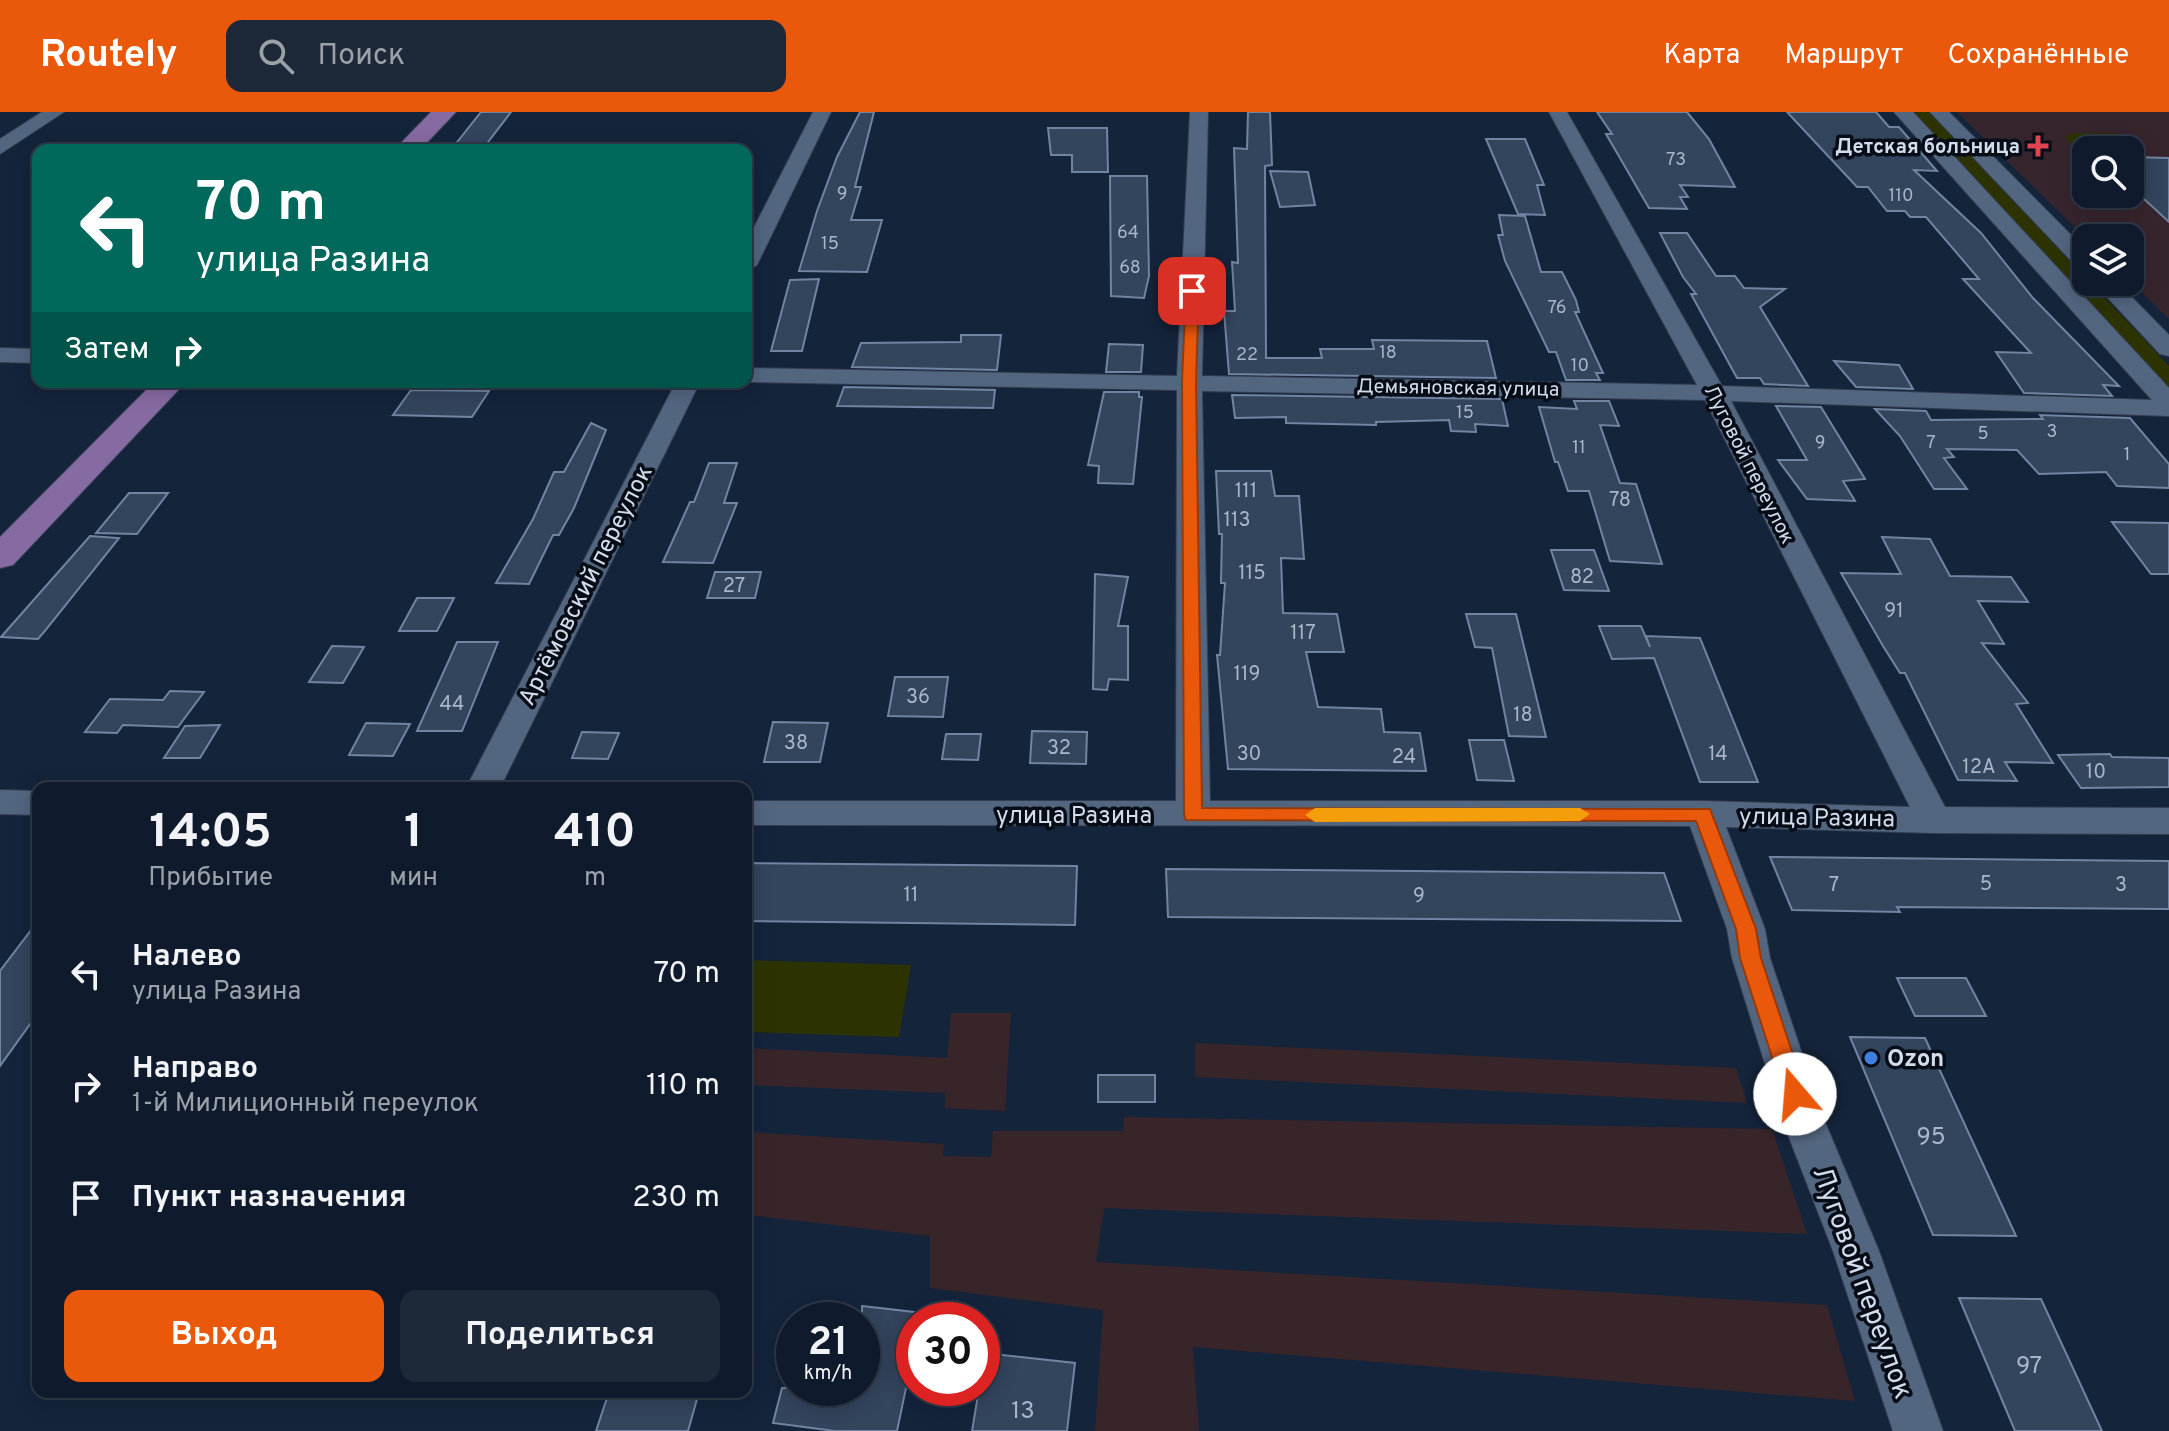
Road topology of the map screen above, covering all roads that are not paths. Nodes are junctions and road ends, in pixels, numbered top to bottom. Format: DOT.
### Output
graph roads {
  1 [pos="55,112"];
  2 [pos="444,112"];
  3 [pos="822,112"];
  4 [pos="1199,112"];
  5 [pos="1558,112"];
  6 [pos="1903,112"];
  7 [pos="1939,112"];
  8 [pos="412,144"];
  9 [pos="0,148"];
  10 [pos="2072,249"];
  11 [pos="752,253"];
  12 [pos="2118,296"];
  13 [pos="2169,349"];
  14 [pos="0,355"];
  15 [pos="32,356"];
  16 [pos="752,375"];
  17 [pos="1189,381"];
  18 [pos="165,388"];
  19 [pos="685,388"];
  20 [pos="1714,393"];
  21 [pos="2169,406"];
  22 [pos="0,557"];
  23 [pos="486,782"];
  24 [pos="0,802"];
  25 [pos="32,803"];
  26 [pos="752,813"];
  27 [pos="1703,814"];
  28 [pos="1193,815"];
  29 [pos="1934,820"];
  30 [pos="2169,821"];
  31 [pos="1918,1431"];
  1 -- 9 [label="street"];
  2 -- 8 [label="main road"];
  3 -- 11 [label="street"];
  4 -- 17 [label="street"];
  5 -- 20 [label="street, Луговой переулок"];
  6 -- 21 [label="street"];
  7 -- 10 [label="street"];
  12 -- 13 [label="street"];
  14 -- 15 [label="street"];
  16 -- 17 [label="street, Демьяновская улица"];
  17 -- 20 [label="street, Демьяновская улица"];
  17 -- 28 [label="street"];
  18 -- 22 [label="main road"];
  19 -- 23 [label="street, Артёмовский переулок"];
  20 -- 21 [label="street, Демьяновская улица"];
  20 -- 29 [label="street, Луговой переулок"];
  24 -- 25 [label="street"];
  26 -- 28 [label="street, улица Разина"];
  27 -- 28 [label="street, улица Разина"];
  27 -- 29 [label="street, улица Разина"];
  27 -- 31 [label="street, Луговой переулок"];
  29 -- 30 [label="street, улица Разина"];
}
